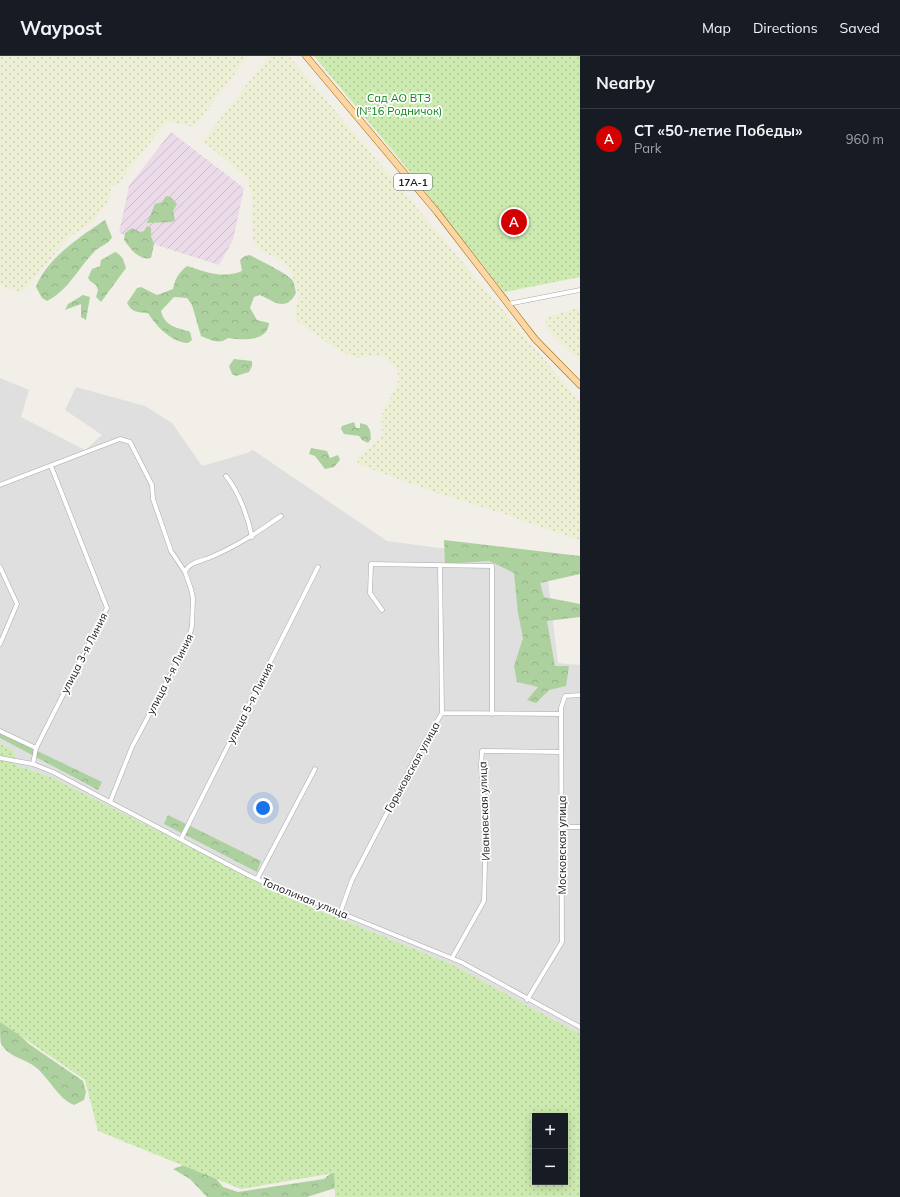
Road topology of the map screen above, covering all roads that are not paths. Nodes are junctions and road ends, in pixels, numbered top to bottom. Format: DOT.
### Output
graph roads {
  1 [pos="306,56"];
  2 [pos="580,290"];
  3 [pos="508,304"];
  4 [pos="580,385"];
  5 [pos="50,466"];
  6 [pos="226,476"];
  7 [pos="0,485"];
  8 [pos="281,516"];
  9 [pos="252,537"];
  10 [pos="440,565"];
  11 [pos="0,567"];
  12 [pos="318,567"];
  13 [pos="185,572"];
  14 [pos="382,610"];
  15 [pos="0,644"];
  16 [pos="580,695"];
  17 [pos="442,713"];
  18 [pos="492,714"];
  19 [pos="561,714"];
  20 [pos="0,730"];
  21 [pos="36,748"];
  22 [pos="561,752"];
  23 [pos="0,758"];
  24 [pos="32,764"];
  25 [pos="315,769"];
  26 [pos="110,802"];
  27 [pos="562,827"];
  28 [pos="580,827"];
  29 [pos="181,839"];
  30 [pos="257,879"];
  31 [pos="340,913"];
  32 [pos="452,958"];
  33 [pos="527,1000"];
  34 [pos="580,1027"];
  1 -- 3 [label="main road, 17А-1"];
  2 -- 3 [label="street"];
  3 -- 4 [label="main road, 17А-1"];
  5 -- 7 [label="street"];
  5 -- 13 [label="street, улица 4-я Линия"];
  5 -- 21 [label="street, улица 3-я Линия"];
  6 -- 9 [label="street"];
  8 -- 9 [label="street"];
  9 -- 13 [label="street"];
  10 -- 14 [label="street"];
  10 -- 17 [label="street, Горьковская улица"];
  10 -- 18 [label="street"];
  11 -- 15 [label="street"];
  12 -- 29 [label="street, улица 5-я Линия"];
  13 -- 26 [label="street, улица 4-я Линия"];
  16 -- 19 [label="street, Московская улица"];
  17 -- 18 [label="street"];
  17 -- 31 [label="street, Горьковская улица"];
  18 -- 19 [label="street"];
  19 -- 22 [label="street, Московская улица"];
  20 -- 21 [label="street"];
  21 -- 24 [label="street, улица 3-я Линия"];
  22 -- 27 [label="street, Московская улица"];
  22 -- 32 [label="street, Ивановская улица"];
  23 -- 24 [label="street, Тополиная улица"];
  24 -- 26 [label="street, Тополиная улица"];
  25 -- 30 [label="street"];
  26 -- 29 [label="street, Тополиная улица"];
  27 -- 28 [label="street"];
  27 -- 33 [label="street, Московская улица"];
  29 -- 30 [label="street, Тополиная улица"];
  30 -- 31 [label="street, Тополиная улица"];
  31 -- 32 [label="street, Тополиная улица"];
  32 -- 33 [label="street, Тополиная улица"];
  33 -- 34 [label="street, Тополиная улица"];
}
